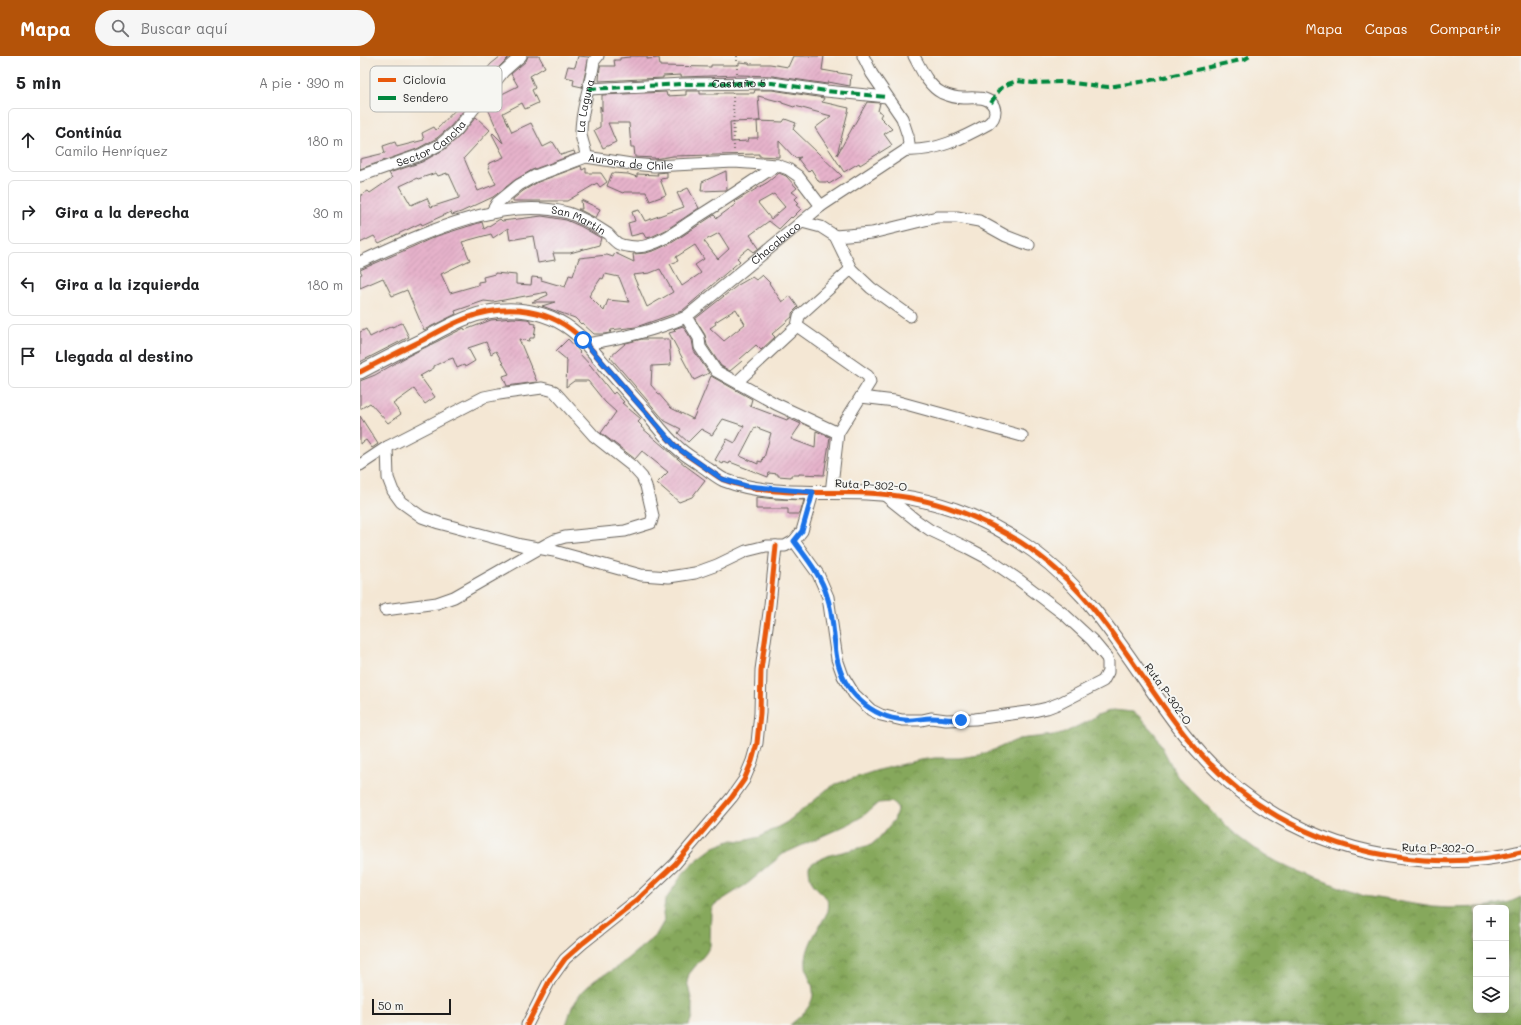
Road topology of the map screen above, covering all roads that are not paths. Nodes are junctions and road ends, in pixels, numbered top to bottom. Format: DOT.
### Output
graph roads {
  1 [pos="521,56"];
  2 [pos="598,56"];
  3 [pos="863,56"];
  4 [pos="914,56"];
  5 [pos="502,73"];
  6 [pos="589,89"];
  7 [pos="887,97"];
  8 [pos="471,112"];
  9 [pos="906,150"];
  10 [pos="586,157"];
  11 [pos="777,165"];
  12 [pos="360,176"];
  13 [pos="821,206"];
  14 [pos="491,213"];
  15 [pos="802,222"];
  16 [pos="835,236"];
  17 [pos="1029,245"];
  18 [pos="360,262"];
  19 [pos="851,269"];
  20 [pos="910,316"];
  21 [pos="686,318"];
  22 [pos="797,326"];
  23 [pos="587,344"];
  24 [pos="360,372"];
  25 [pos="737,382"];
  26 [pos="861,396"];
  27 [pos="838,433"];
  28 [pos="1022,436"];
  29 [pos="387,447"];
  30 [pos="360,465"];
  31 [pos="822,493"];
  32 [pos="883,494"];
  33 [pos="794,541"];
  34 [pos="776,546"];
  35 [pos="538,548"];
  36 [pos="385,610"];
  37 [pos="1521,852"];
  38 [pos="527,1025"];
  1 -- 5 [label="street, Sector Cancha"];
  2 -- 6 [label="street, La Laguna"];
  3 -- 7 [label="street"];
  4 -- 9 [label="street"];
  6 -- 7 [label="street, Castaño 5"];
  6 -- 10 [label="street, La Laguna"];
  7 -- 9 [label="street"];
  8 -- 12 [label="street, Sector Cancha"];
  9 -- 13 [label="street, Chacabuco"];
  10 -- 11 [label="street, Aurora de Chile"];
  10 -- 14 [label="street, Aurora de Chile"];
  11 -- 13 [label="street, Aurora de Chile"];
  11 -- 14 [label="street, San Martín"];
  13 -- 15 [label="street, Chacabuco"];
  14 -- 18 [label="street, San Martín"];
  15 -- 16 [label="street"];
  15 -- 21 [label="street, Chacabuco"];
  16 -- 17 [label="street"];
  16 -- 19 [label="street"];
  19 -- 20 [label="street"];
  19 -- 22 [label="street"];
  21 -- 23 [label="street, Chacabuco"];
  21 -- 25 [label="street"];
  22 -- 25 [label="street"];
  22 -- 26 [label="street"];
  23 -- 24 [label="street, Ruta P-302-O"];
  23 -- 31 [label="street, Ruta P-302-O"];
  25 -- 27 [label="street"];
  26 -- 27 [label="street"];
  26 -- 28 [label="street"];
  27 -- 31 [label="street"];
  29 -- 30 [label="street"];
  29 -- 35 [label="street"];
  29 -- 35 [label="street"];
  31 -- 32 [label="street, Ruta P-302-O"];
  31 -- 33 [label="street"];
  32 -- 33 [label="street"];
  32 -- 37 [label="street, Ruta P-302-O"];
  33 -- 34 [label="street"];
  34 -- 35 [label="street"];
  34 -- 38 [label="street"];
  35 -- 36 [label="street"];
}
